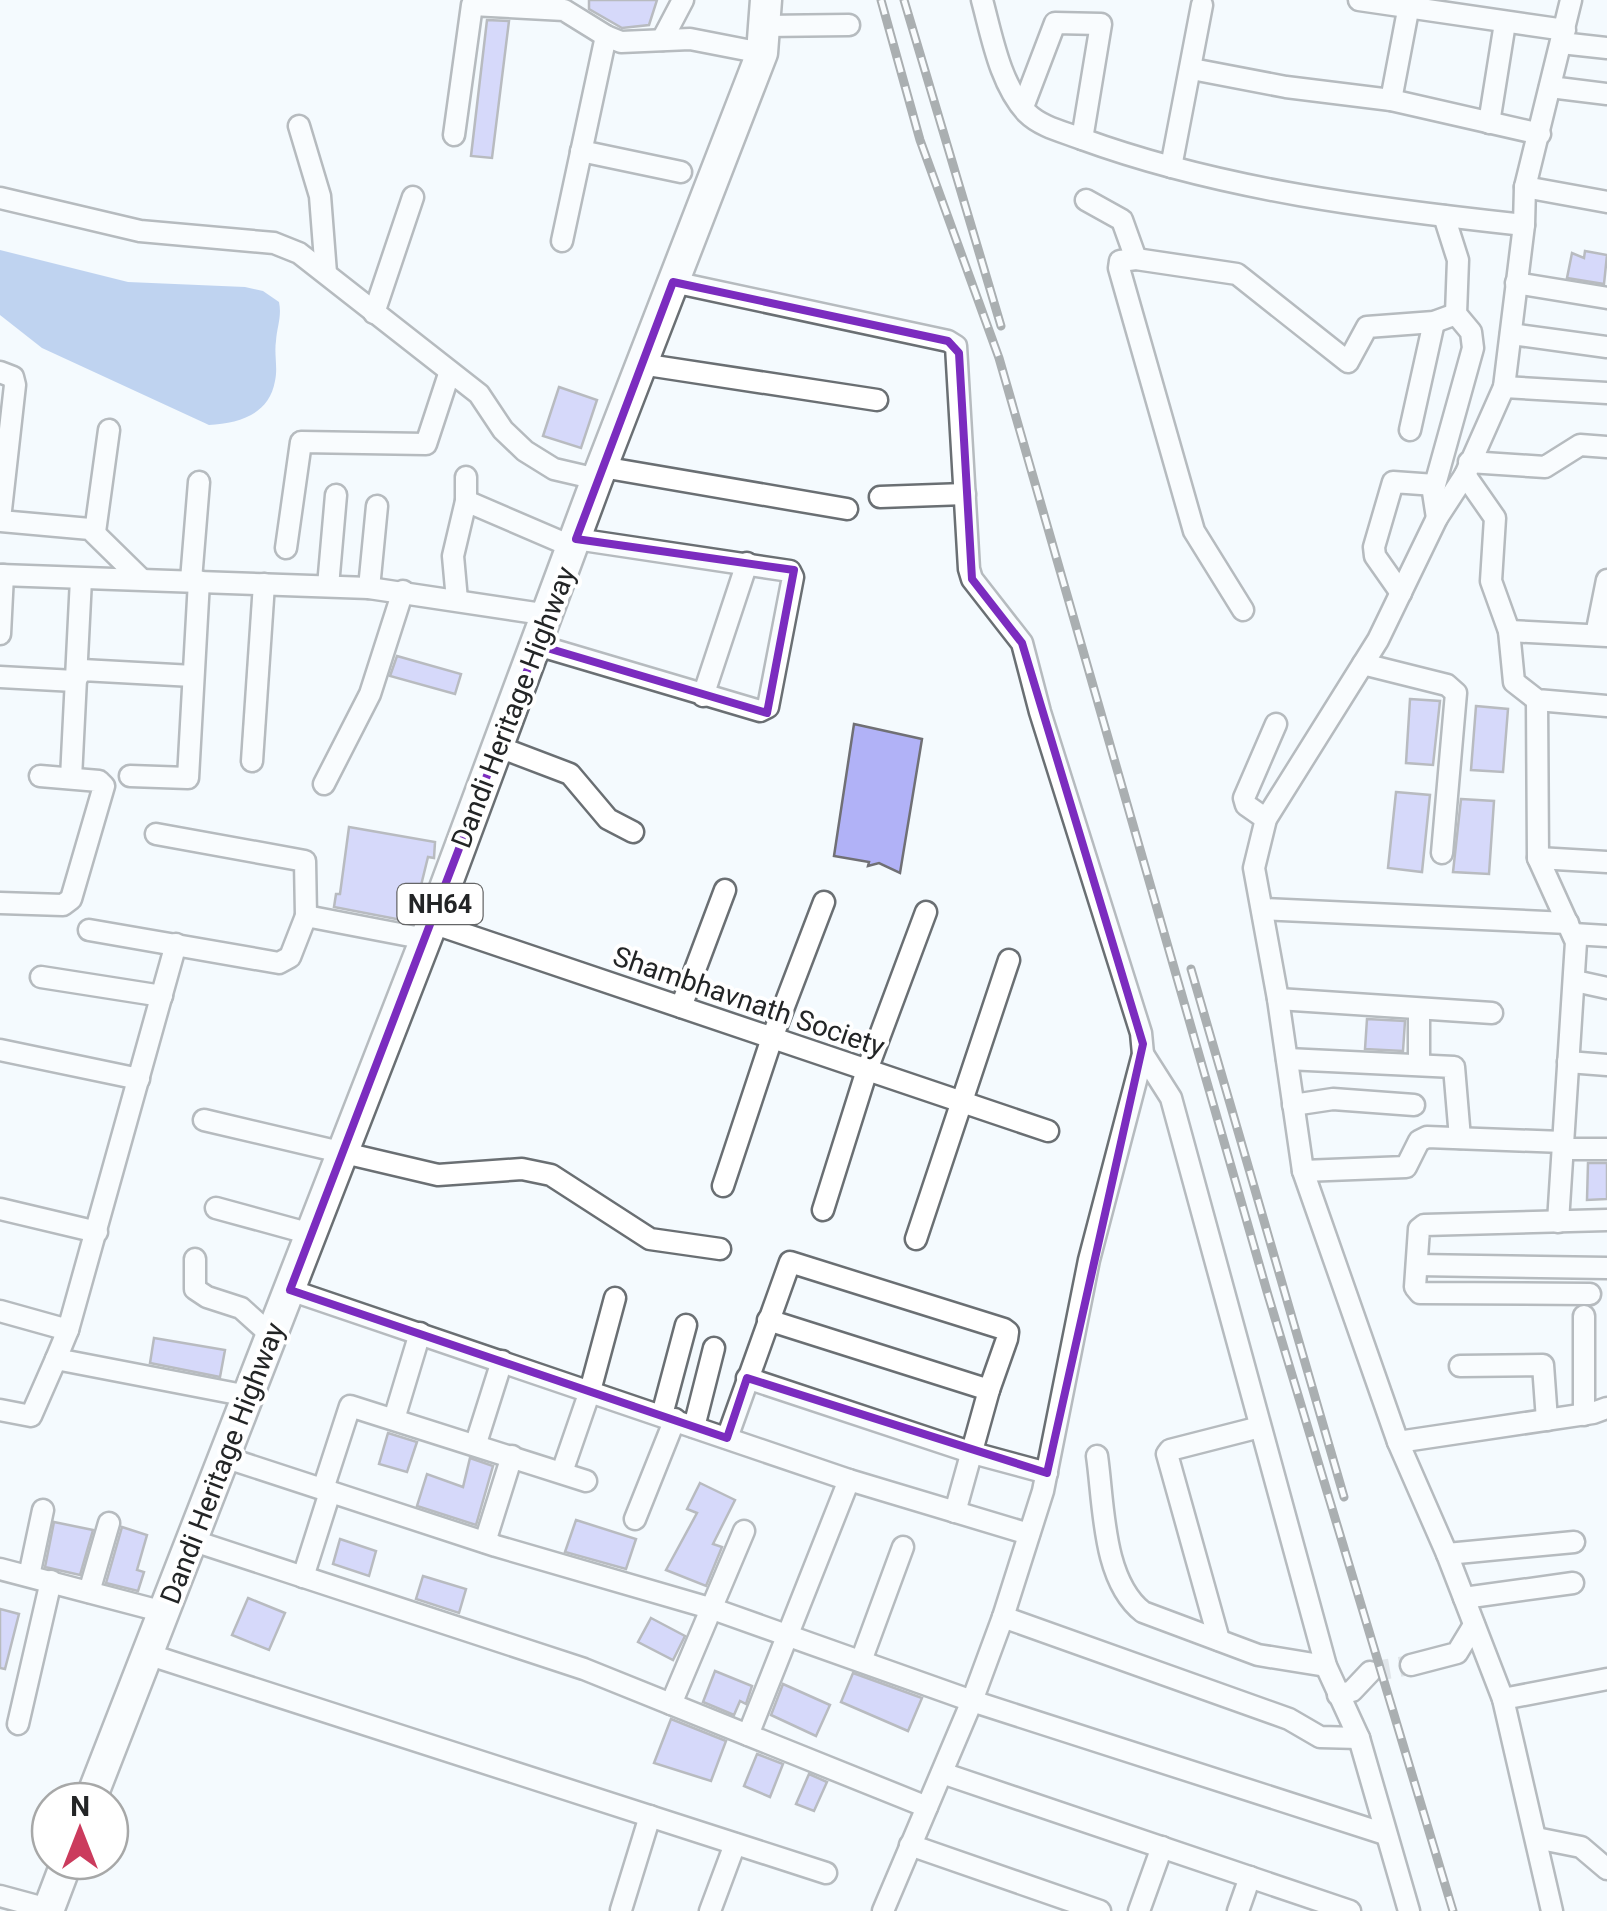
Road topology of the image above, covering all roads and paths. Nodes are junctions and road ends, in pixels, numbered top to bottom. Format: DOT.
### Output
graph roads {
  1 [pos="683,0"];
  2 [pos="982,0"];
  3 [pos="1359,0"];
  4 [pos="1572,0"];
  5 [pos="1410,4"];
  6 [pos="1202,5"];
  7 [pos="1505,22"];
  8 [pos="849,25"];
  9 [pos="764,26"];
  10 [pos="606,36"];
  11 [pos="1562,37"];
  12 [pos="662,40"];
  13 [pos="1607,48"];
  14 [pos="1192,69"];
  15 [pos="1550,87"];
  16 [pos="1607,94"];
  17 [pos="1390,100"];
  18 [pos="1023,107"];
  19 [pos="1488,123"];
  20 [pos="299,126"];
  21 [pos="1540,134"];
  22 [pos="454,135"];
  23 [pos="1082,138"];
  24 [pos="581,151"];
  25 [pos="1171,167"];
  26 [pos="681,172"];
  27 [pos="1525,187"];
  28 [pos="413,197"];
  29 [pos="0,198"];
  30 [pos="1086,200"];
  31 [pos="1607,202"];
  32 [pos="1444,216"];
  33 [pos="1524,225"];
  34 [pos="562,241"];
  35 [pos="1136,259"];
  36 [pos="326,273"];
  37 [pos="673,282"];
  38 [pos="1516,283"];
  39 [pos="1607,298"];
  40 [pos="374,312"];
  41 [pos="1456,314"];
  42 [pos="1434,322"];
  43 [pos="1511,334"];
  44 [pos="1607,348"];
  45 [pos="641,364"];
  46 [pos="0,372"];
  47 [pos="449,374"];
  48 [pos="1504,386"];
  49 [pos="1607,393"];
  50 [pos="878,400"];
  51 [pos="109,430"];
  52 [pos="1410,430"];
  53 [pos="1607,447"];
  54 [pos="1468,469"];
  55 [pos="599,473"];
  56 [pos="466,476"];
  57 [pos="199,482"];
  58 [pos="1435,485"];
  59 [pos="966,494"];
  60 [pos="336,495"];
  61 [pos="880,497"];
  62 [pos="466,500"];
  63 [pos="376,506"];
  64 [pos="847,509"];
  65 [pos="1437,518"];
  66 [pos="0,520"];
  67 [pos="94,532"];
  68 [pos="575,543"];
  69 [pos="286,548"];
  70 [pos="747,563"];
  71 [pos="1,575"];
  72 [pos="81,579"];
  73 [pos="141,579"];
  74 [pos="195,580"];
  75 [pos="1607,580"];
  76 [pos="264,584"];
  77 [pos="328,586"];
  78 [pos="368,588"];
  79 [pos="403,591"];
  80 [pos="1401,593"];
  81 [pos="457,600"];
  82 [pos="1242,610"];
  83 [pos="548,616"];
  84 [pos="1509,630"];
  85 [pos="0,634"];
  86 [pos="1602,636"];
  87 [pos="538,645"];
  88 [pos="1363,664"];
  89 [pos="193,676"];
  90 [pos="0,677"];
  91 [pos="75,681"];
  92 [pos="704,696"];
  93 [pos="1537,700"];
  94 [pos="1607,706"];
  95 [pos="1276,724"];
  96 [pos="499,747"];
  97 [pos="252,761"];
  98 [pos="40,776"];
  99 [pos="130,776"];
  100 [pos="71,778"];
  101 [pos="324,784"];
  102 [pos="1266,819"];
  103 [pos="634,832"];
  104 [pos="156,834"];
  105 [pos="1442,853"];
  106 [pos="1538,858"];
  107 [pos="1607,862"];
  108 [pos="724,890"];
  109 [pos="824,902"];
  110 [pos="0,903"];
  111 [pos="1262,909"];
  112 [pos="926,912"];
  113 [pos="306,916"];
  114 [pos="1571,928"];
  115 [pos="89,930"];
  116 [pos="429,931"];
  117 [pos="1607,936"];
  118 [pos="176,944"];
  119 [pos="1009,960"];
  120 [pos="40,977"];
  121 [pos="1574,981"];
  122 [pos="1607,988"];
  123 [pos="162,996"];
  124 [pos="1278,999"];
  125 [pos="681,1007"];
  126 [pos="1419,1008"];
  127 [pos="1492,1013"];
  128 [pos="772,1038"];
  129 [pos="0,1050"];
  130 [pos="1142,1054"];
  131 [pos="1287,1060"];
  132 [pos="1568,1062"];
  133 [pos="1419,1064"];
  134 [pos="1607,1065"];
  135 [pos="867,1070"];
  136 [pos="139,1078"];
  137 [pos="964,1102"];
  138 [pos="1293,1105"];
  139 [pos="1414,1105"];
  140 [pos="204,1120"];
  141 [pos="1048,1131"];
  142 [pos="1460,1138"];
  143 [pos="1563,1146"];
  144 [pos="1607,1149"];
  145 [pos="342,1153"];
  146 [pos="1302,1171"];
  147 [pos="723,1186"];
  148 [pos="0,1208"];
  149 [pos="216,1208"];
  150 [pos="823,1210"];
  151 [pos="1607,1220"];
  152 [pos="1558,1222"];
  153 [pos="97,1232"];
  154 [pos="311,1234"];
  155 [pos="916,1238"];
  156 [pos="720,1249"];
  157 [pos="195,1259"];
  158 [pos="1416,1265"];
  159 [pos="1607,1268"];
  160 [pos="290,1290"];
  161 [pos="1590,1294"];
  162 [pos="616,1298"];
  163 [pos="0,1311"];
  164 [pos="1584,1316"];
  165 [pos="768,1320"];
  166 [pos="686,1325"];
  167 [pos="68,1330"];
  168 [pos="420,1334"];
  169 [pos="272,1336"];
  170 [pos="714,1348"];
  171 [pos="56,1359"];
  172 [pos="502,1361"];
  173 [pos="1460,1366"];
  174 [pos="747,1378"];
  175 [pos="989,1390"];
  176 [pos="590,1391"];
  177 [pos="248,1396"];
  178 [pos="1607,1408"];
  179 [pos="0,1410"];
  180 [pos="1584,1415"];
  181 [pos="394,1419"];
  182 [pos="677,1420"];
  183 [pos="1548,1420"];
  184 [pos="1260,1428"];
  185 [pos="727,1438"];
  186 [pos="1398,1442"];
  187 [pos="476,1444"];
  188 [pos="974,1454"];
  189 [pos="512,1456"];
  190 [pos="1097,1456"];
  191 [pos="224,1457"];
  192 [pos="562,1472"];
  193 [pos="1047,1474"];
  194 [pos="849,1480"];
  195 [pos="586,1481"];
  196 [pos="326,1490"];
  197 [pos="43,1510"];
  198 [pos="956,1512"];
  199 [pos="635,1519"];
  200 [pos="109,1523"];
  201 [pos="744,1531"];
  202 [pos="1029,1534"];
  203 [pos="191,1540"];
  204 [pos="485,1542"];
  205 [pos="1574,1542"];
  206 [pos="902,1547"];
  207 [pos="1447,1554"];
  208 [pos="0,1569"];
  209 [pos="29,1576"];
  210 [pos="302,1576"];
  211 [pos="51,1582"];
  212 [pos="1574,1582"];
  213 [pos="89,1592"];
  214 [pos="1464,1598"];
  215 [pos="712,1609"];
  216 [pos="164,1612"];
  217 [pos="1003,1616"];
  218 [pos="1474,1625"];
  219 [pos="785,1635"];
  220 [pos="1218,1640"];
  221 [pos="147,1654"];
  222 [pos="861,1662"];
  223 [pos="1411,1665"];
  224 [pos="1326,1666"];
  225 [pos="1370,1672"];
  226 [pos="1607,1679"];
  227 [pos="1338,1695"];
  228 [pos="1502,1699"];
  229 [pos="972,1700"];
  230 [pos="671,1704"];
  231 [pos="18,1724"];
  232 [pos="748,1735"];
  233 [pos="1359,1738"];
  234 [pos="942,1773"];
  235 [pos="98,1781"];
  236 [pos="927,1806"];
  237 [pos="650,1816"];
  238 [pos="1385,1834"];
  239 [pos="1536,1838"];
  240 [pos="735,1844"];
  241 [pos="910,1845"];
  242 [pos="1162,1847"];
  243 [pos="1607,1868"];
  244 [pos="826,1873"];
  245 [pos="1250,1877"];
  246 [pos="59,1881"];
  247 [pos="0,1896"];
  248 [pos="48,1910"];
  249 [pos="621,1910"];
  250 [pos="710,1911"];
  251 [pos="883,1911"];
  252 [pos="1100,1911"];
  253 [pos="1138,1911"];
  254 [pos="1238,1911"];
  255 [pos="1350,1911"];
  256 [pos="1409,1911"];
  257 [pos="1552,1911"];
  1 -- 12 [label="street"];
  2 -- 18 [label="street"];
  3 -- 5 [label="street"];
  4 -- 11 [label="street"];
  5 -- 7 [label="street"];
  5 -- 17 [label="street"];
  6 -- 14 [label="street"];
  7 -- 11 [label="street"];
  7 -- 19 [label="street"];
  8 -- 9 [label="street"];
  9 -- 12 [label="street"];
  9 -- 37 [label="highway, Dandi Heritage Highway / NH64"];
  10 -- 12 [label="street"];
  10 -- 22 [label="street"];
  10 -- 24 [label="street"];
  11 -- 13 [label="street"];
  11 -- 15 [label="street"];
  14 -- 17 [label="street"];
  14 -- 25 [label="street"];
  15 -- 16 [label="street"];
  15 -- 21 [label="street"];
  17 -- 19 [label="street"];
  18 -- 23 [label="street"];
  18 -- 23 [label="street"];
  19 -- 21 [label="street"];
  20 -- 36 [label="street"];
  21 -- 27 [label="street"];
  23 -- 25 [label="street"];
  24 -- 26 [label="street"];
  24 -- 34 [label="street"];
  25 -- 32 [label="street"];
  27 -- 31 [label="street"];
  27 -- 33 [label="street"];
  28 -- 40 [label="street"];
  29 -- 36 [label="street"];
  30 -- 35 [label="street"];
  32 -- 33 [label="street"];
  32 -- 41 [label="street"];
  33 -- 38 [label="street"];
  35 -- 42 [label="street"];
  35 -- 82 [label="street"];
  36 -- 40 [label="street"];
  37 -- 45 [label="highway, Dandi Heritage Highway / NH64"];
  37 -- 59 [label="street"];
  38 -- 39 [label="street"];
  38 -- 43 [label="street"];
  40 -- 47 [label="street"];
  41 -- 42 [label="street"];
  41 -- 58 [label="street"];
  42 -- 52 [label="street"];
  43 -- 44 [label="street"];
  43 -- 48 [label="street"];
  45 -- 50 [label="street"];
  45 -- 55 [label="highway, Dandi Heritage Highway / NH64"];
  46 -- 66 [label="street"];
  47 -- 55 [label="street"];
  47 -- 69 [label="street"];
  48 -- 49 [label="street"];
  48 -- 54 [label="street"];
  51 -- 67 [label="street"];
  53 -- 54 [label="street"];
  54 -- 65 [label="street"];
  54 -- 84 [label="street"];
  55 -- 64 [label="street"];
  55 -- 68 [label="highway, Dandi Heritage Highway / NH64"];
  56 -- 62 [label="street"];
  57 -- 74 [label="street"];
  58 -- 65 [label="street"];
  58 -- 80 [label="street"];
  59 -- 61 [label="street"];
  59 -- 130 [label="street"];
  60 -- 77 [label="street"];
  62 -- 68 [label="street"];
  62 -- 81 [label="street"];
  63 -- 78 [label="street"];
  65 -- 80 [label="street"];
  66 -- 67 [label="street"];
  67 -- 73 [label="street"];
  68 -- 70 [label="street"];
  68 -- 83 [label="highway, Dandi Heritage Highway / NH64"];
  70 -- 92 [label="street"];
  70 -- 92 [label="street"];
  71 -- 72 [label="street"];
  71 -- 85 [label="street"];
  72 -- 73 [label="street"];
  72 -- 91 [label="street"];
  73 -- 74 [label="street"];
  74 -- 76 [label="street"];
  74 -- 89 [label="street"];
  75 -- 86 [label="street"];
  76 -- 77 [label="street"];
  76 -- 97 [label="street"];
  77 -- 78 [label="street"];
  78 -- 79 [label="street"];
  79 -- 81 [label="street"];
  79 -- 101 [label="street"];
  80 -- 88 [label="street"];
  81 -- 83 [label="street"];
  83 -- 87 [label="highway, Dandi Heritage Highway / NH64"];
  84 -- 86 [label="street"];
  84 -- 93 [label="street"];
  87 -- 92 [label="street"];
  87 -- 96 [label="highway, Dandi Heritage Highway / NH64"];
  88 -- 102 [label="street"];
  88 -- 105 [label="street"];
  89 -- 91 [label="street"];
  89 -- 99 [label="street"];
  90 -- 91 [label="street"];
  91 -- 100 [label="street"];
  93 -- 94 [label="street"];
  93 -- 106 [label="street"];
  95 -- 102 [label="street"];
  96 -- 103 [label="street"];
  96 -- 116 [label="highway, Dandi Heritage Highway / NH64"];
  98 -- 100 [label="street"];
  100 -- 110 [label="street"];
  102 -- 111 [label="street"];
  104 -- 113 [label="street"];
  106 -- 107 [label="street"];
  106 -- 114 [label="street"];
  108 -- 125 [label="street"];
  109 -- 128 [label="street"];
  111 -- 114 [label="street"];
  111 -- 124 [label="street"];
  112 -- 135 [label="street"];
  113 -- 116 [label="street, Shambhavnath Society"];
  113 -- 118 [label="street"];
  114 -- 117 [label="street"];
  114 -- 121 [label="street"];
  115 -- 118 [label="street"];
  116 -- 125 [label="street, Shambhavnath Society"];
  116 -- 145 [label="highway, Dandi Heritage Highway / NH64"];
  118 -- 123 [label="street"];
  119 -- 137 [label="street"];
  120 -- 123 [label="street"];
  121 -- 122 [label="street"];
  121 -- 132 [label="street"];
  123 -- 136 [label="street"];
  124 -- 126 [label="street"];
  124 -- 131 [label="street"];
  125 -- 128 [label="street, Shambhavnath Society"];
  126 -- 127 [label="street"];
  126 -- 133 [label="street"];
  128 -- 135 [label="street, Shambhavnath Society"];
  128 -- 147 [label="street"];
  129 -- 136 [label="street"];
  130 -- 184 [label="street"];
  130 -- 193 [label="street"];
  131 -- 133 [label="street"];
  131 -- 138 [label="street"];
  132 -- 134 [label="street"];
  132 -- 143 [label="street"];
  133 -- 142 [label="street"];
  135 -- 137 [label="street, Shambhavnath Society"];
  135 -- 150 [label="street"];
  136 -- 153 [label="street"];
  137 -- 141 [label="street, Shambhavnath Society"];
  137 -- 155 [label="street"];
  138 -- 139 [label="street"];
  138 -- 146 [label="street"];
  140 -- 145 [label="street"];
  142 -- 143 [label="street"];
  142 -- 146 [label="street"];
  143 -- 144 [label="street"];
  143 -- 152 [label="street"];
  145 -- 154 [label="highway, Dandi Heritage Highway / NH64"];
  145 -- 156 [label="street"];
  146 -- 186 [label="street"];
  148 -- 153 [label="street"];
  149 -- 154 [label="street"];
  151 -- 152 [label="street"];
  152 -- 158 [label="street"];
  153 -- 167 [label="street"];
  154 -- 160 [label="highway, Dandi Heritage Highway / NH64"];
  157 -- 169 [label="street"];
  158 -- 159 [label="street"];
  158 -- 161 [label="street"];
  160 -- 168 [label="street"];
  160 -- 169 [label="highway, Dandi Heritage Highway / NH64"];
  162 -- 176 [label="street"];
  163 -- 167 [label="street"];
  164 -- 180 [label="street"];
  165 -- 174 [label="street"];
  165 -- 175 [label="street"];
  165 -- 175 [label="street"];
  166 -- 182 [label="street"];
  167 -- 171 [label="street"];
  168 -- 172 [label="street"];
  168 -- 181 [label="street"];
  169 -- 177 [label="highway, Dandi Heritage Highway / NH64"];
  170 -- 182 [label="street"];
  171 -- 177 [label="street"];
  171 -- 179 [label="street"];
  172 -- 176 [label="street"];
  172 -- 187 [label="street"];
  173 -- 183 [label="street"];
  174 -- 185 [label="street"];
  174 -- 188 [label="street"];
  175 -- 188 [label="street"];
  176 -- 182 [label="street"];
  176 -- 192 [label="street"];
  177 -- 191 [label="highway, Dandi Heritage Highway / NH64"];
  178 -- 180 [label="street"];
  180 -- 183 [label="street"];
  181 -- 187 [label="street"];
  181 -- 196 [label="street"];
  182 -- 185 [label="street"];
  182 -- 199 [label="street"];
  183 -- 186 [label="street"];
  184 -- 220 [label="street"];
  184 -- 224 [label="street"];
  185 -- 194 [label="street"];
  186 -- 207 [label="street"];
  187 -- 189 [label="street"];
  188 -- 193 [label="street"];
  188 -- 198 [label="street"];
  189 -- 192 [label="street"];
  189 -- 204 [label="street"];
  190 -- 220 [label="street"];
  191 -- 196 [label="street"];
  191 -- 203 [label="highway, Dandi Heritage Highway / NH64"];
  192 -- 195 [label="street"];
  193 -- 202 [label="street"];
  194 -- 198 [label="street"];
  194 -- 219 [label="street"];
  196 -- 204 [label="street"];
  196 -- 210 [label="street"];
  197 -- 209 [label="street"];
  198 -- 202 [label="street"];
  200 -- 213 [label="street"];
  201 -- 215 [label="street"];
  202 -- 217 [label="street"];
  203 -- 210 [label="street"];
  203 -- 216 [label="highway, Dandi Heritage Highway / NH64"];
  204 -- 215 [label="street"];
  205 -- 207 [label="street"];
  206 -- 222 [label="street"];
  207 -- 214 [label="street"];
  208 -- 209 [label="street"];
  209 -- 211 [label="street"];
  210 -- 230 [label="street"];
  211 -- 213 [label="street"];
  211 -- 231 [label="street"];
  212 -- 214 [label="street"];
  213 -- 216 [label="street"];
  214 -- 218 [label="street"];
  215 -- 219 [label="street"];
  215 -- 230 [label="street"];
  216 -- 221 [label="highway, Dandi Heritage Highway / NH64"];
  217 -- 229 [label="street"];
  217 -- 233 [label="street"];
  218 -- 223 [label="street"];
  218 -- 228 [label="street"];
  219 -- 222 [label="street"];
  219 -- 232 [label="street"];
  220 -- 224 [label="street"];
  221 -- 235 [label="highway, Dandi Heritage Highway / NH64"];
  221 -- 237 [label="street"];
  222 -- 229 [label="street"];
  224 -- 227 [label="street"];
  225 -- 227 [label="street"];
  226 -- 228 [label="street"];
  227 -- 233 [label="street"];
  228 -- 239 [label="street"];
  229 -- 234 [label="street"];
  229 -- 238 [label="street"];
  230 -- 232 [label="street"];
  232 -- 236 [label="street"];
  233 -- 238 [label="street"];
  234 -- 236 [label="street"];
  234 -- 242 [label="street"];
  236 -- 241 [label="street"];
  237 -- 240 [label="street"];
  237 -- 249 [label="street"];
  238 -- 256 [label="street"];
  239 -- 243 [label="street"];
  239 -- 257 [label="street"];
  240 -- 244 [label="street"];
  240 -- 250 [label="street"];
  241 -- 251 [label="street"];
  241 -- 252 [label="street"];
  242 -- 245 [label="street"];
  242 -- 253 [label="street"];
  245 -- 254 [label="street"];
  245 -- 255 [label="street"];
  246 -- 248 [label="highway"];
  247 -- 248 [label="street"];
}
